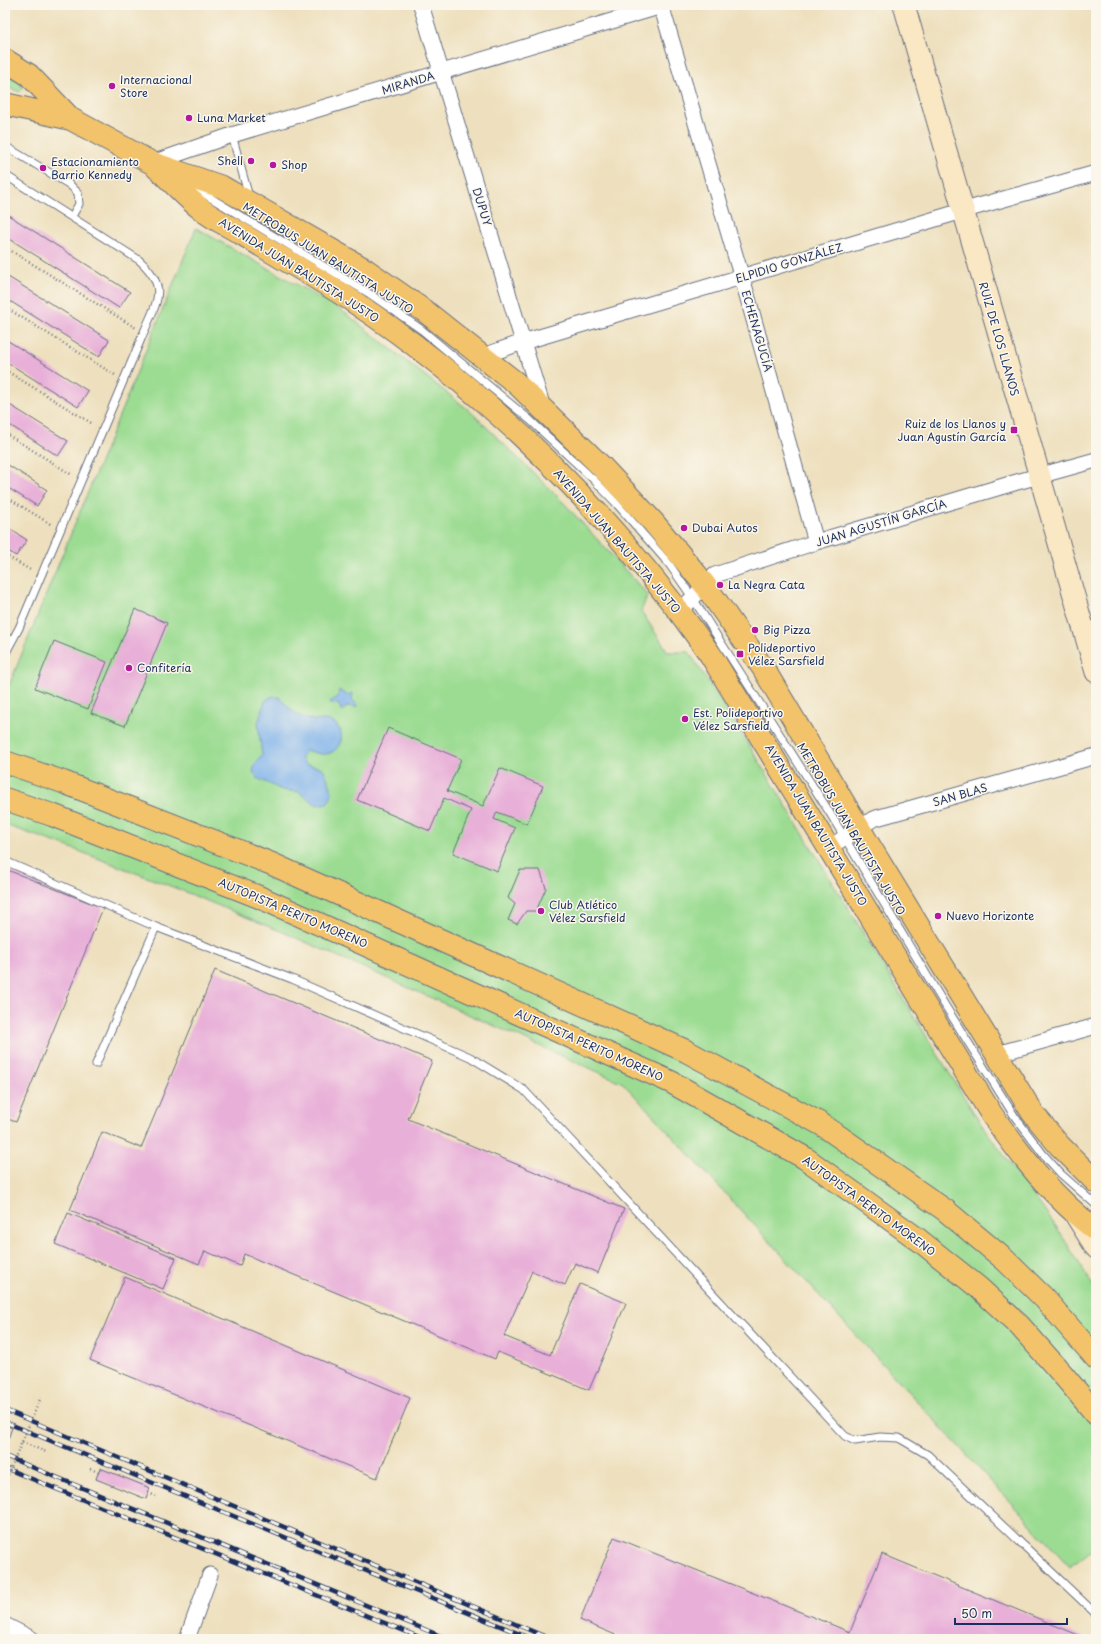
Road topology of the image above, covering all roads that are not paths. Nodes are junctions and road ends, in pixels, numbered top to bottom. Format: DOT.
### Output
graph roads {
  1 [pos="421,5"];
  2 [pos="662,5"];
  3 [pos="904,5"];
  4 [pos="5,60"];
  5 [pos="441,72"];
  6 [pos="5,104"];
  7 [pos="71,118"];
  8 [pos="232,135"];
  9 [pos="5,146"];
  10 [pos="152,163"];
  11 [pos="1096,173"];
  12 [pos="5,175"];
  13 [pos="251,203"];
  14 [pos="964,211"];
  15 [pos="72,216"];
  16 [pos="742,277"];
  17 [pos="523,342"];
  18 [pos="482,356"];
  19 [pos="543,410"];
  20 [pos="1096,460"];
  21 [pos="1038,477"];
  22 [pos="816,542"];
  23 [pos="692,598"];
  24 [pos="5,654"];
  25 [pos="1096,672"];
  26 [pos="1096,756"];
  27 [pos="5,762"];
  28 [pos="5,799"];
  29 [pos="844,838"];
  30 [pos="5,861"];
  31 [pos="156,927"];
  32 [pos="1096,1026"];
  33 [pos="997,1054"];
  34 [pos="96,1064"];
  35 [pos="1096,1182"];
  36 [pos="1096,1205"];
  37 [pos="1074,1212"];
  38 [pos="1096,1230"];
  39 [pos="1096,1248"];
  40 [pos="1096,1358"];
  41 [pos="1096,1414"];
  42 [pos="210,1576"];
  43 [pos="1096,1614"];
  44 [pos="5,1625"];
  45 [pos="32,1639"];
  46 [pos="187,1639"];
  1 -- 5 [label="street, DUPUY"];
  2 -- 5 [label="street, MIRANDA"];
  2 -- 16 [label="street, ECHENAGUCÍA"];
  3 -- 14 [label="street, RUIZ DE LOS LLANOS"];
  4 -- 7 [label="main road, AVENIDA JUAN BAUTISTA JUSTO"];
  5 -- 8 [label="street, MIRANDA"];
  5 -- 17 [label="street, DUPUY"];
  6 -- 7 [label="main road, AVENIDA JUAN BAUTISTA JUSTO"];
  7 -- 10 [label="main road, AVENIDA JUAN BAUTISTA JUSTO"];
  8 -- 10 [label="street, MIRANDA"];
  8 -- 13 [label="lane"];
  9 -- 15 [label="lane"];
  10 -- 13 [label="main road, AVENIDA JUAN BAUTISTA JUSTO"];
  10 -- 23 [label="main road, AVENIDA JUAN BAUTISTA JUSTO"];
  11 -- 14 [label="street, ELPIDIO GONZÁLEZ"];
  12 -- 15 [label="lane"];
  13 -- 18 [label="main road, AVENIDA JUAN BAUTISTA JUSTO"];
  14 -- 16 [label="street, ELPIDIO GONZÁLEZ"];
  14 -- 21 [label="street, RUIZ DE LOS LLANOS"];
  15 -- 24 [label="lane"];
  16 -- 17 [label="street, ELPIDIO GONZÁLEZ"];
  16 -- 22 [label="street, ECHENAGUCÍA"];
  17 -- 18 [label="street, ELPIDIO GONZÁLEZ"];
  17 -- 19 [label="street, DUPUY"];
  18 -- 19 [label="main road, AVENIDA JUAN BAUTISTA JUSTO"];
  19 -- 23 [label="main road, AVENIDA JUAN BAUTISTA JUSTO"];
  20 -- 21 [label="street, JUAN AGUSTÍN GARCÍA"];
  21 -- 22 [label="street, JUAN AGUSTÍN GARCÍA"];
  21 -- 25 [label="street, RUIZ DE LOS LLANOS"];
  22 -- 23 [label="street, JUAN AGUSTÍN GARCÍA"];
  23 -- 29 [label="main road, AVENIDA JUAN BAUTISTA JUSTO"];
  23 -- 29 [label="main road, AVENIDA JUAN BAUTISTA JUSTO"];
  26 -- 29 [label="street, SAN BLAS"];
  27 -- 40 [label="main road"];
  28 -- 41 [label="main road, AUTOPISTA PERITO MORENO"];
  29 -- 33 [label="main road, AVENIDA JUAN BAUTISTA JUSTO"];
  29 -- 36 [label="lane, METROBUS JUAN BAUTISTA JUSTO"];
  29 -- 37 [label="main road, AVENIDA JUAN BAUTISTA JUSTO"];
  30 -- 31 [label="lane"];
  31 -- 34 [label="lane"];
  31 -- 43 [label="lane"];
  32 -- 33 [label="street"];
  33 -- 35 [label="main road, AVENIDA JUAN BAUTISTA JUSTO"];
  37 -- 38 [label="main road, AVENIDA JUAN BAUTISTA JUSTO"];
  37 -- 39 [label="street"];
  42 -- 46 [label="street"];
  44 -- 45 [label="street"];
}
